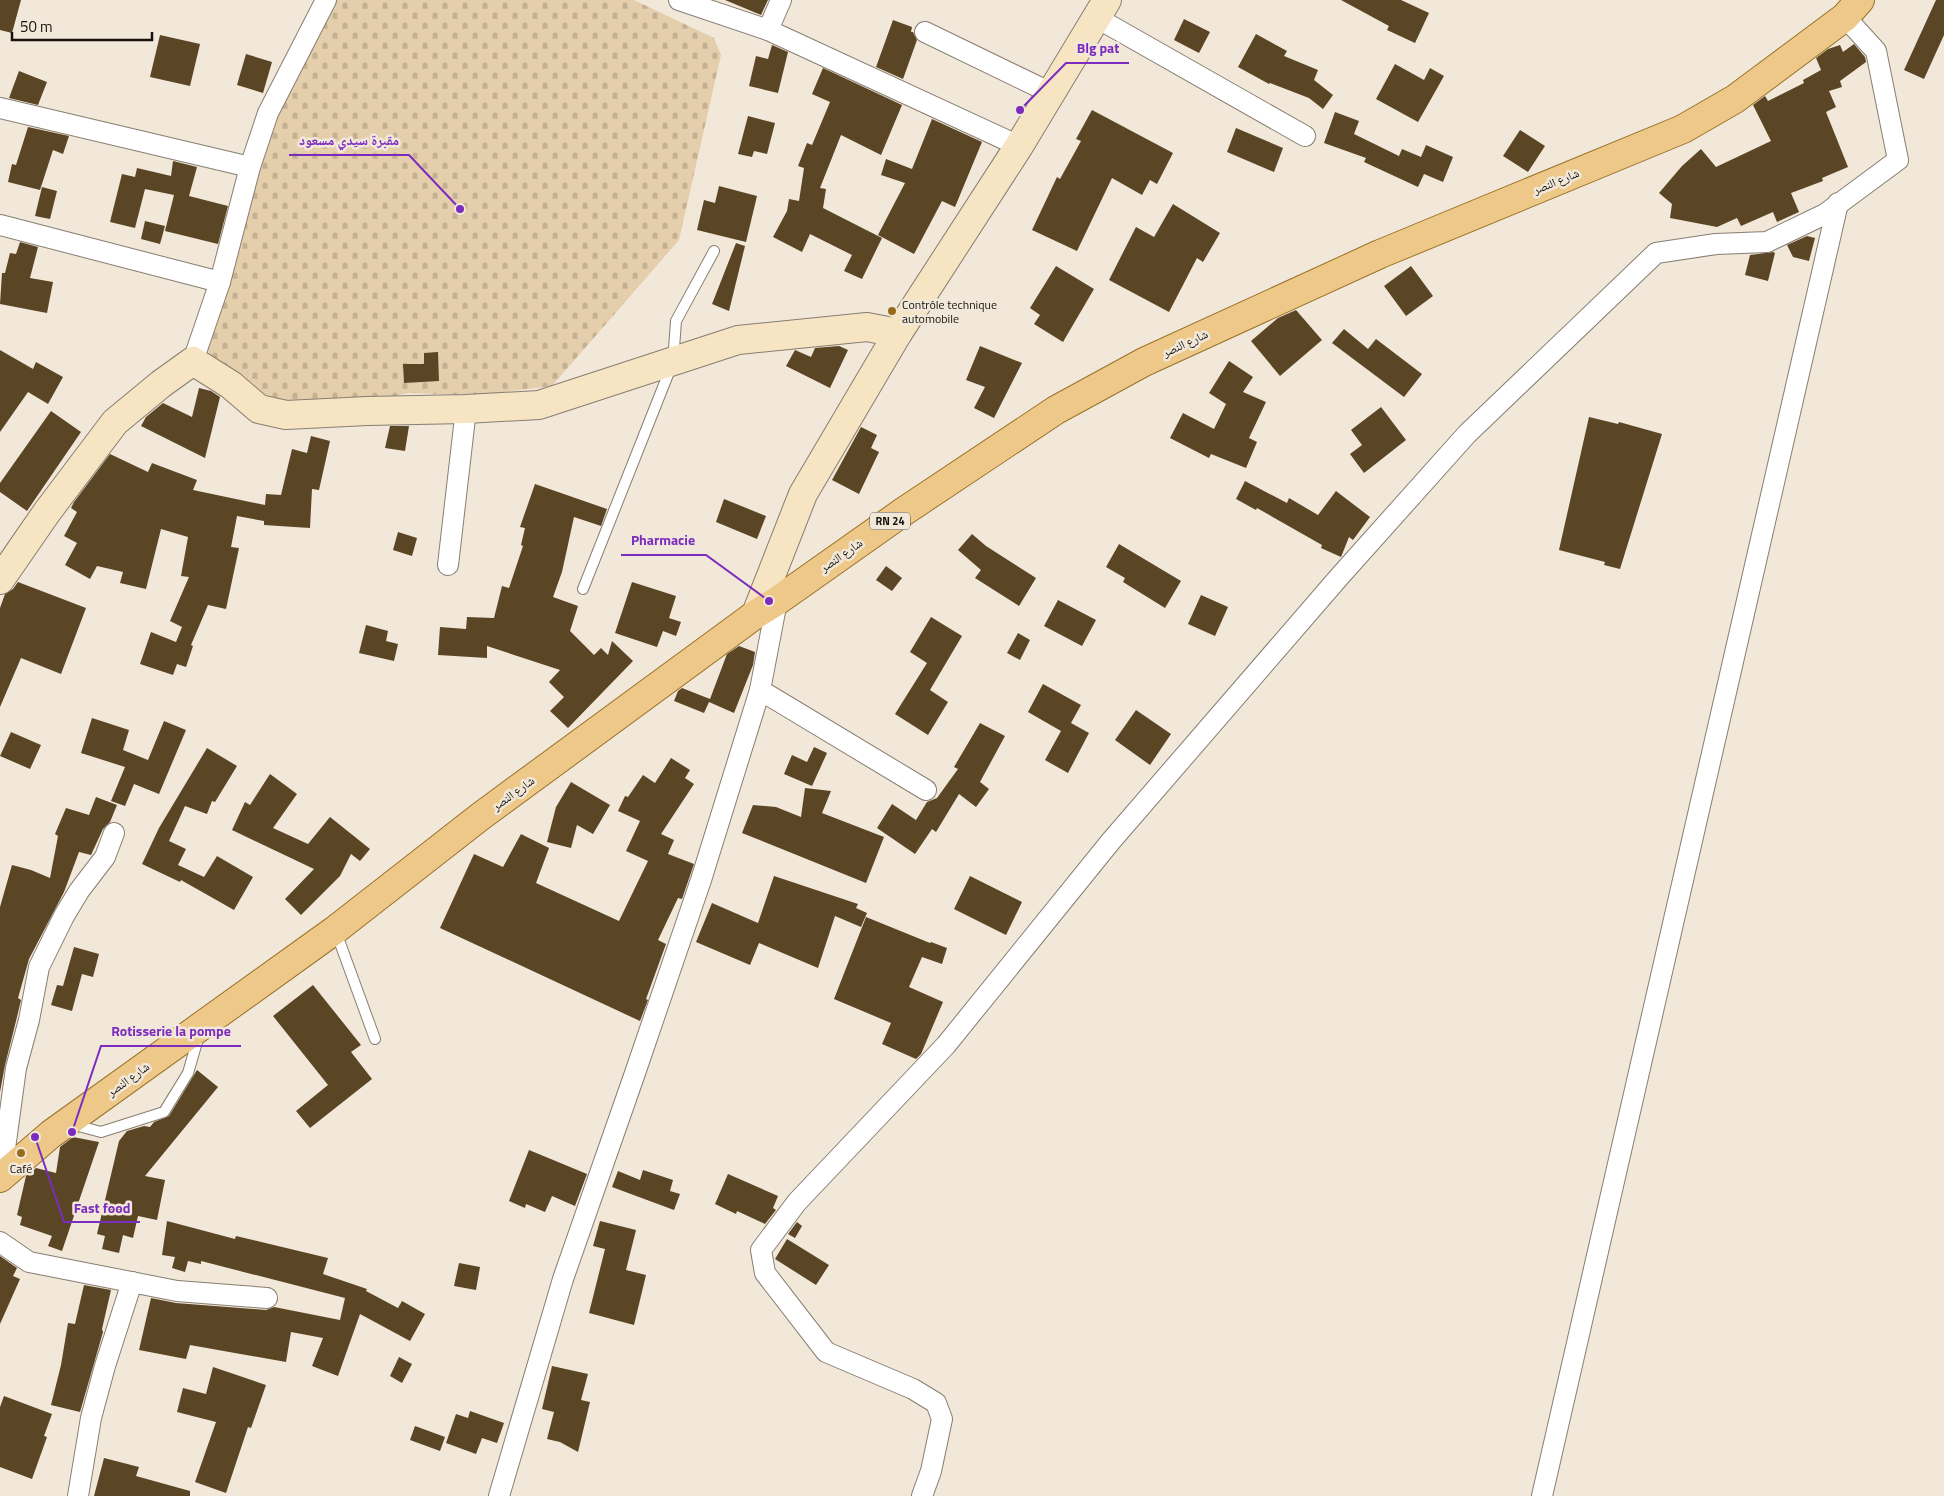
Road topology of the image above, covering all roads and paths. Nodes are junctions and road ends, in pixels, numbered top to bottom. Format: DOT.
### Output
graph roads {
  1 [pos="326,0"];
  2 [pos="679,0"];
  3 [pos="781,0"];
  4 [pos="1853,8"];
  5 [pos="1102,9"];
  6 [pos="768,30"];
  7 [pos="925,32"];
  8 [pos="1051,93"];
  9 [pos="0,108"];
  10 [pos="1305,136"];
  11 [pos="1019,146"];
  12 [pos="250,167"];
  13 [pos="1838,203"];
  14 [pos="0,226"];
  15 [pos="714,251"];
  16 [pos="220,282"];
  17 [pos="898,333"];
  18 [pos="194,361"];
  19 [pos="672,362"];
  20 [pos="466,408"];
  21 [pos="448,565"];
  22 [pos="0,580"];
  23 [pos="583,589"];
  24 [pos="766,607"];
  25 [pos="760,690"];
  26 [pos="926,790"];
  27 [pos="114,834"];
  28 [pos="335,930"];
  29 [pos="202,1025"];
  30 [pos="375,1039"];
  31 [pos="67,1123"];
  32 [pos="0,1178"];
  33 [pos="0,1242"];
  34 [pos="132,1282"];
  35 [pos="268,1298"];
  36 [pos="78,1496"];
  37 [pos="499,1496"];
  38 [pos="922,1496"];
  39 [pos="1542,1496"];
  1 -- 12 [label="street"];
  2 -- 6 [label="street"];
  3 -- 6 [label="street"];
  4 -- 13 [label="street"];
  4 -- 24 [label="main road, شارع النصر / RN 24"];
  5 -- 8 [label="street"];
  5 -- 10 [label="street"];
  6 -- 11 [label="street"];
  7 -- 8 [label="street"];
  8 -- 11 [label="street"];
  9 -- 12 [label="street"];
  11 -- 17 [label="street"];
  12 -- 16 [label="street"];
  13 -- 38 [label="street"];
  13 -- 39 [label="street"];
  14 -- 16 [label="street"];
  15 -- 19 [label="lane"];
  16 -- 18 [label="street"];
  17 -- 19 [label="street"];
  17 -- 24 [label="street"];
  18 -- 20 [label="street"];
  18 -- 22 [label="street"];
  19 -- 20 [label="street"];
  19 -- 23 [label="lane"];
  20 -- 21 [label="street"];
  24 -- 25 [label="street"];
  24 -- 28 [label="main road, شارع النصر / RN 24"];
  25 -- 26 [label="street"];
  25 -- 37 [label="street"];
  27 -- 32 [label="street"];
  28 -- 29 [label="main road, شارع النصر / RN 24"];
  28 -- 30 [label="lane"];
  29 -- 31 [label="main road, شارع النصر / RN 24"];
  29 -- 31 [label="lane"];
  31 -- 32 [label="main road, شارع النصر / RN 24"];
  33 -- 34 [label="street"];
  34 -- 35 [label="street"];
  34 -- 36 [label="street"];
}
